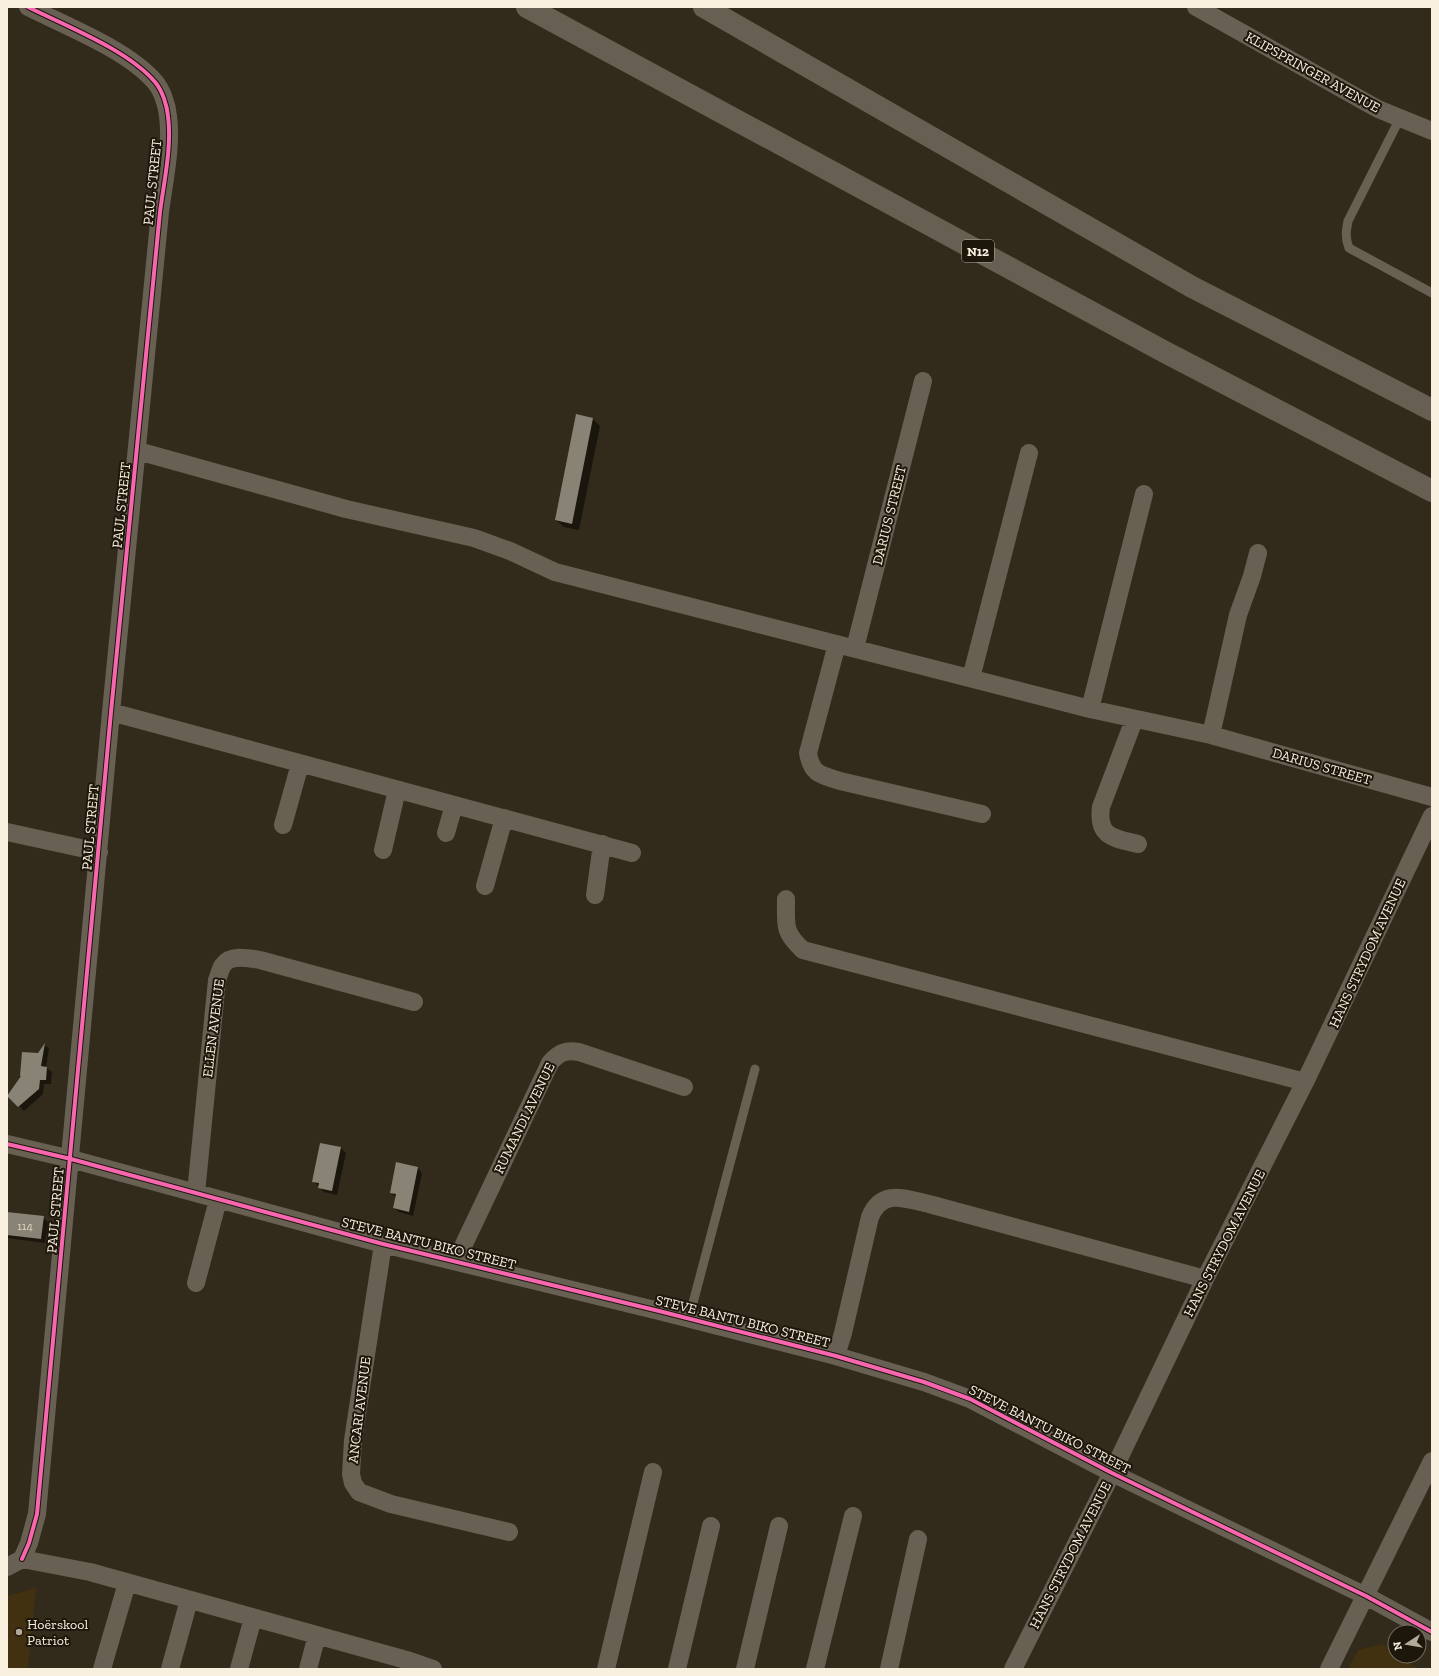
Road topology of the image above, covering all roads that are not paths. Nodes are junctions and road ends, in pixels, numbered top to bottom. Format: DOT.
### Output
graph roads {
  1 [pos="28,7"];
  2 [pos="527,7"];
  3 [pos="704,7"];
  4 [pos="1196,7"];
  5 [pos="1400,118"];
  6 [pos="1432,131"];
  7 [pos="1432,292"];
  8 [pos="923,381"];
  9 [pos="1432,410"];
  10 [pos="138,450"];
  11 [pos="1029,453"];
  12 [pos="1432,491"];
  13 [pos="1144,494"];
  14 [pos="1258,553"];
  15 [pos="837,644"];
  16 [pos="855,648"];
  17 [pos="971,678"];
  18 [pos="1090,710"];
  19 [pos="111,712"];
  20 [pos="1134,720"];
  21 [pos="1211,735"];
  22 [pos="300,764"];
  23 [pos="397,790"];
  24 [pos="1432,797"];
  25 [pos="454,805"];
  26 [pos="982,814"];
  27 [pos="1432,816"];
  28 [pos="504,818"];
  29 [pos="283,825"];
  30 [pos="7,832"];
  31 [pos="446,834"];
  32 [pos="602,844"];
  33 [pos="1138,844"];
  34 [pos="383,850"];
  35 [pos="99,852"];
  36 [pos="632,852"];
  37 [pos="484,886"];
  38 [pos="595,895"];
  39 [pos="786,899"];
  40 [pos="414,1002"];
  41 [pos="756,1069"];
  42 [pos="1306,1082"];
  43 [pos="684,1087"];
  44 [pos="7,1144"];
  45 [pos="71,1159"];
  46 [pos="196,1193"];
  47 [pos="218,1200"];
  48 [pos="382,1244"];
  49 [pos="456,1261"];
  50 [pos="1205,1279"];
  51 [pos="196,1284"];
  52 [pos="689,1318"];
  53 [pos="836,1356"];
  54 [pos="1432,1461"];
  55 [pos="653,1472"];
  56 [pos="1112,1474"];
  57 [pos="853,1516"];
  58 [pos="711,1526"];
  59 [pos="779,1526"];
  60 [pos="509,1532"];
  61 [pos="918,1540"];
  62 [pos="14,1563"];
  63 [pos="127,1583"];
  64 [pos="1366,1596"];
  65 [pos="189,1600"];
  66 [pos="253,1618"];
  67 [pos="1432,1632"];
  68 [pos="317,1635"];
  69 [pos="379,1661"];
  70 [pos="102,1669"];
  71 [pos="170,1669"];
  72 [pos="239,1669"];
  73 [pos="308,1669"];
  74 [pos="433,1669"];
  75 [pos="606,1669"];
  76 [pos="677,1669"];
  77 [pos="745,1669"];
  78 [pos="815,1669"];
  79 [pos="889,1669"];
  80 [pos="1013,1669"];
  81 [pos="1329,1669"];
  1 -- 10 [label="street, PAUL STREET"];
  2 -- 12 [label="highway, N12"];
  3 -- 9 [label="highway"];
  4 -- 5 [label="street, KLIPSPRINGER AVENUE"];
  5 -- 6 [label="street, KLIPSPRINGER AVENUE"];
  5 -- 7 [label="lane"];
  8 -- 16 [label="street, DARIUS STREET"];
  10 -- 15 [label="street, DARIUS STREET"];
  10 -- 19 [label="street, PAUL STREET"];
  11 -- 17 [label="street"];
  13 -- 18 [label="street"];
  14 -- 21 [label="street"];
  15 -- 16 [label="street, DARIUS STREET"];
  15 -- 26 [label="street"];
  16 -- 17 [label="street, DARIUS STREET"];
  17 -- 18 [label="street, DARIUS STREET"];
  18 -- 20 [label="street, DARIUS STREET"];
  19 -- 22 [label="street"];
  19 -- 35 [label="street, PAUL STREET"];
  20 -- 21 [label="street, DARIUS STREET"];
  20 -- 33 [label="street"];
  21 -- 24 [label="street, DARIUS STREET"];
  22 -- 23 [label="street"];
  22 -- 29 [label="street"];
  23 -- 25 [label="street"];
  23 -- 34 [label="street"];
  25 -- 28 [label="street"];
  25 -- 31 [label="street"];
  27 -- 42 [label="street, HANS STRYDOM AVENUE"];
  28 -- 32 [label="street"];
  28 -- 37 [label="street"];
  30 -- 35 [label="street"];
  32 -- 36 [label="street"];
  32 -- 38 [label="street"];
  35 -- 45 [label="street, PAUL STREET"];
  39 -- 42 [label="street"];
  40 -- 46 [label="street, ELLEN AVENUE"];
  41 -- 52 [label="lane"];
  42 -- 50 [label="street, HANS STRYDOM AVENUE"];
  43 -- 49 [label="street, RUMANDI AVENUE"];
  44 -- 45 [label="street, STEVE BANTU BIKO STREET"];
  45 -- 46 [label="street, STEVE BANTU BIKO STREET"];
  45 -- 62 [label="street, PAUL STREET"];
  46 -- 47 [label="street, STEVE BANTU BIKO STREET"];
  47 -- 48 [label="street, STEVE BANTU BIKO STREET"];
  47 -- 51 [label="street"];
  48 -- 49 [label="street, STEVE BANTU BIKO STREET"];
  48 -- 60 [label="street, ANCARI AVENUE"];
  49 -- 52 [label="street, STEVE BANTU BIKO STREET"];
  50 -- 53 [label="street"];
  50 -- 56 [label="street, HANS STRYDOM AVENUE"];
  52 -- 53 [label="street, STEVE BANTU BIKO STREET"];
  53 -- 56 [label="street, STEVE BANTU BIKO STREET"];
  54 -- 64 [label="street"];
  55 -- 75 [label="street"];
  56 -- 64 [label="street, STEVE BANTU BIKO STREET"];
  56 -- 80 [label="street, HANS STRYDOM AVENUE"];
  57 -- 78 [label="street"];
  58 -- 76 [label="street"];
  59 -- 77 [label="street"];
  61 -- 79 [label="street"];
  62 -- 63 [label="street"];
  63 -- 65 [label="street"];
  63 -- 70 [label="street"];
  64 -- 67 [label="street, STEVE BANTU BIKO STREET"];
  64 -- 81 [label="street"];
  65 -- 66 [label="street"];
  65 -- 71 [label="street"];
  66 -- 68 [label="street"];
  66 -- 72 [label="street"];
  68 -- 69 [label="street"];
  68 -- 73 [label="street"];
  69 -- 74 [label="street"];
}
